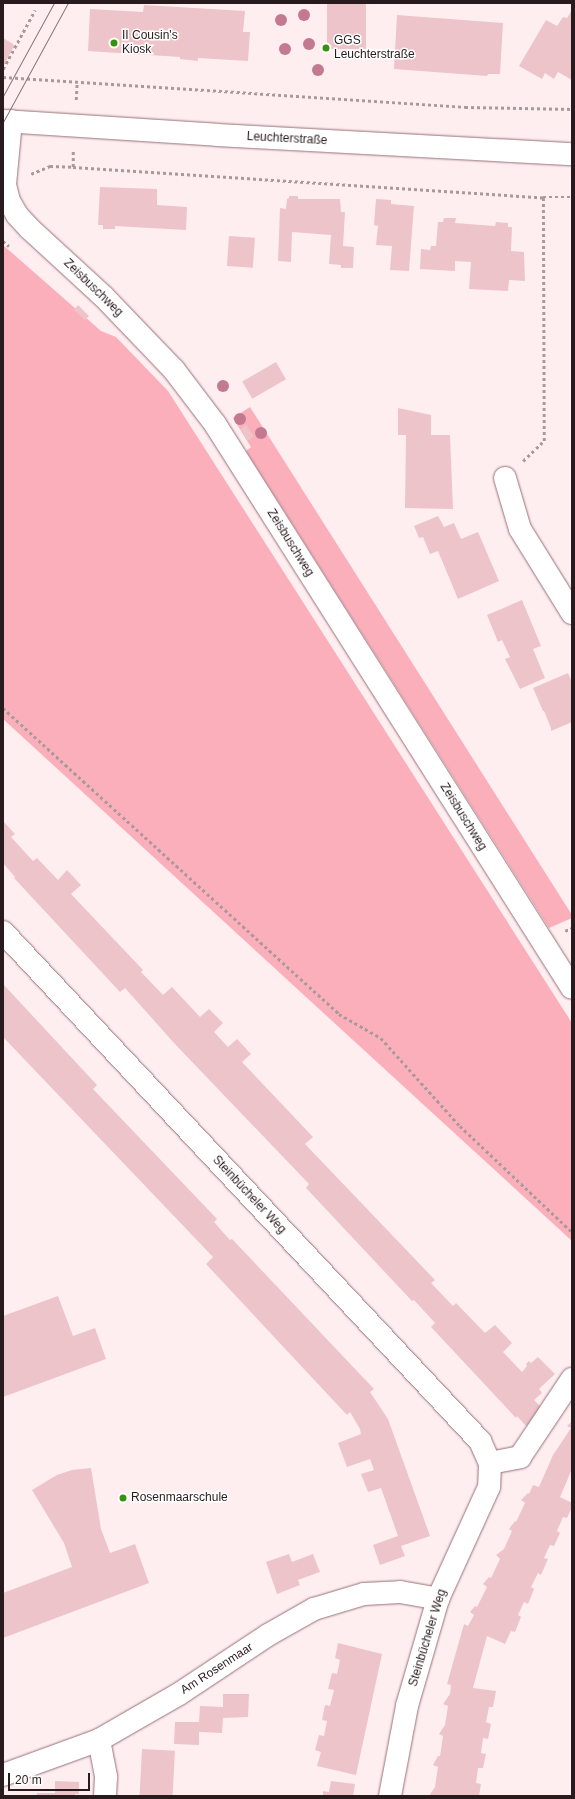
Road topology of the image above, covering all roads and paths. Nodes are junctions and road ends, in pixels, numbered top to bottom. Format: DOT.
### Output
graph roads {
  1 [pos="34,10"];
  2 [pos="3,69"];
  3 [pos="3,77"];
  4 [pos="572,109"];
  5 [pos="7,121"];
  6 [pos="572,154"];
  7 [pos="5,185"];
  8 [pos="544,197"];
  9 [pos="572,197"];
  10 [pos="505,478"];
  11 [pos="572,613"];
  12 [pos="3,708"];
  13 [pos="3,932"];
  14 [pos="572,988"];
  15 [pos="572,1232"];
  16 [pos="572,1379"];
  17 [pos="490,1462"];
  18 [pos="438,1599"];
  19 [pos="99,1740"];
  20 [pos="3,1775"];
  21 [pos="105,1796"];
  22 [pos="390,1796"];
  1 -- 2 [label="path"];
  3 -- 4 [label="path"];
  5 -- 6 [label="street, Leuchterstraße"];
  5 -- 7 [label="street, Zeisbuschweg"];
  7 -- 8 [label="path"];
  7 -- 14 [label="street, Zeisbuschweg"];
  8 -- 9 [label="path"];
  8 -- 10 [label="path"];
  10 -- 11 [label="street"];
  12 -- 15 [label="path"];
  13 -- 17 [label="street, Steinbücheler Weg"];
  16 -- 17 [label="street"];
  17 -- 18 [label="street, Steinbücheler Weg"];
  18 -- 19 [label="street, Am Rosenmaar"];
  18 -- 22 [label="street, Steinbücheler Weg"];
  19 -- 20 [label="street, Am Rosenmaar"];
  19 -- 21 [label="street"];
}
